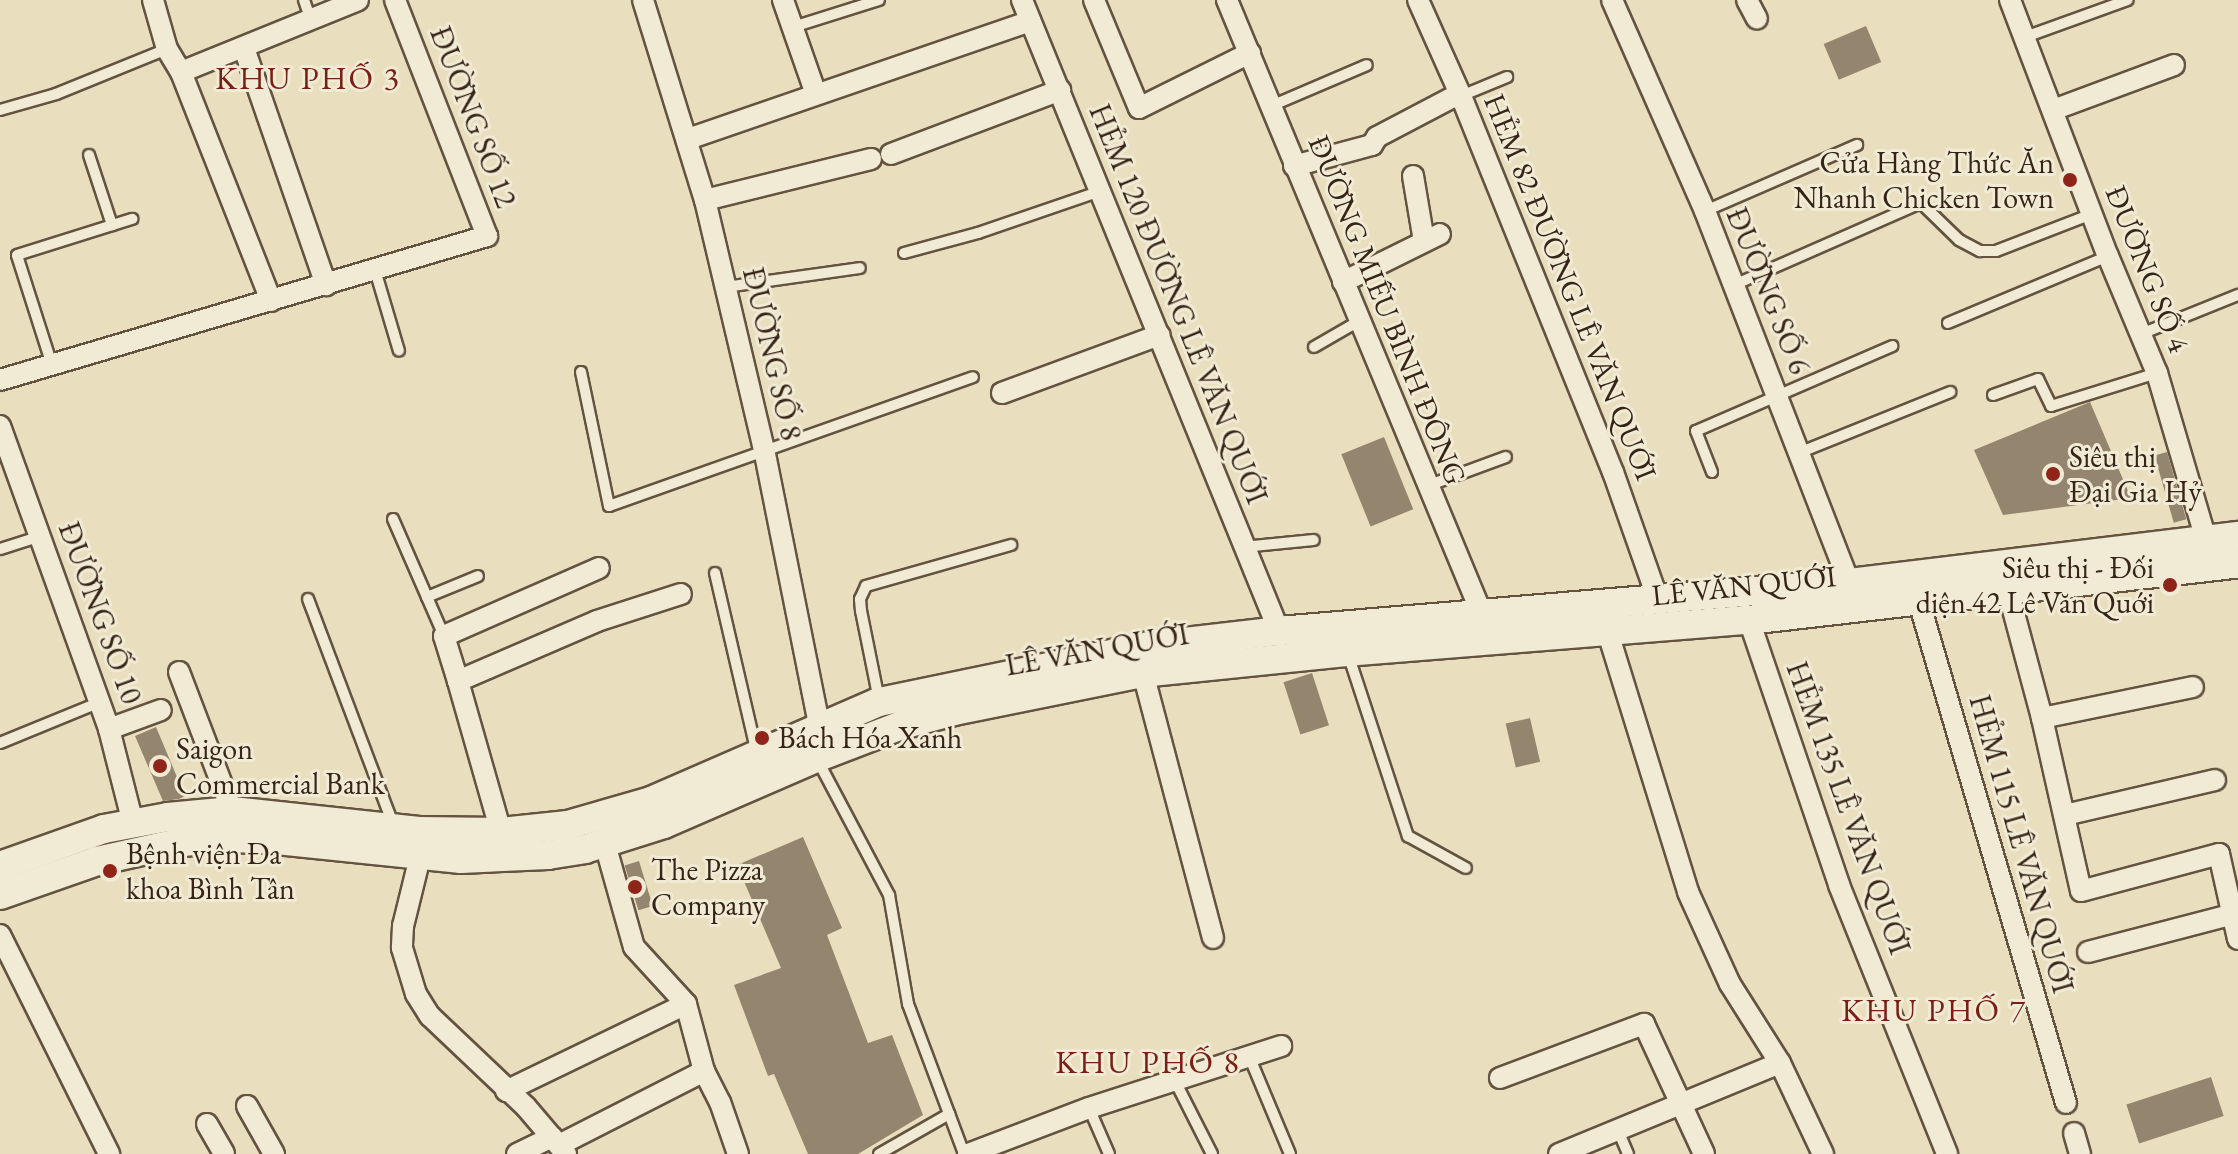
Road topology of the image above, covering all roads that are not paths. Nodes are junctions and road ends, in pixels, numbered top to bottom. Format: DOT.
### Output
graph roads {
  1 [pos="153,0"];
  2 [pos="358,0"];
  3 [pos="395,0"];
  4 [pos="643,0"];
  5 [pos="783,0"];
  6 [pos="879,0"];
  7 [pos="1022,0"];
  8 [pos="1094,0"];
  9 [pos="1227,0"];
  10 [pos="1418,0"];
  11 [pos="1747,0"];
  12 [pos="2010,0"];
  13 [pos="2128,0"];
  14 [pos="1620,2"];
  15 [pos="308,10"];
  16 [pos="1757,19"];
  17 [pos="1030,21"];
  18 [pos="793,27"];
  19 [pos="2025,37"];
  20 [pos="244,48"];
  21 [pos="167,49"];
  22 [pos="1250,53"];
  23 [pos="1367,65"];
  24 [pos="2174,65"];
  25 [pos="181,72"];
  26 [pos="1507,77"];
  27 [pos="1060,90"];
  28 [pos="816,94"];
  29 [pos="1460,95"];
  30 [pos="1271,106"];
  31 [pos="0,110"];
  32 [pos="2053,110"];
  33 [pos="688,139"];
  34 [pos="1857,145"];
  35 [pos="89,155"];
  36 [pos="1294,166"];
  37 [pos="1413,176"];
  38 [pos="1102,190"];
  39 [pos="705,200"];
  40 [pos="1705,211"];
  41 [pos="2092,214"];
  42 [pos="132,219"];
  43 [pos="112,225"];
  44 [pos="904,253"];
  45 [pos="2108,256"];
  46 [pos="860,268"];
  47 [pos="375,270"];
  48 [pos="1343,282"];
  49 [pos="326,285"];
  50 [pos="1734,285"];
  51 [pos="725,287"];
  52 [pos="2238,295"];
  53 [pos="271,301"];
  54 [pos="1359,321"];
  55 [pos="1948,323"];
  56 [pos="2141,334"];
  57 [pos="1160,335"];
  58 [pos="1892,346"];
  59 [pos="1314,347"];
  60 [pos="399,351"];
  61 [pos="52,365"];
  62 [pos="581,372"];
  63 [pos="2157,373"];
  64 [pos="973,377"];
  65 [pos="0,380"];
  66 [pos="1950,392"];
  67 [pos="1002,393"];
  68 [pos="1777,395"];
  69 [pos="1993,395"];
  70 [pos="0,426"];
  71 [pos="764,449"];
  72 [pos="1801,452"];
  73 [pos="1506,457"];
  74 [pos="1712,472"];
  75 [pos="1427,486"];
  76 [pos="393,519"];
  77 [pos="41,536"];
  78 [pos="2238,536"];
  79 [pos="1314,540"];
  80 [pos="1011,545"];
  81 [pos="1243,547"];
  82 [pos="0,549"];
  83 [pos="2219,556"];
  84 [pos="599,568"];
  85 [pos="715,573"];
  86 [pos="478,576"];
  87 [pos="2008,591"];
  88 [pos="681,594"];
  89 [pos="1854,596"];
  90 [pos="427,597"];
  91 [pos="308,599"];
  92 [pos="1658,600"];
  93 [pos="1919,602"];
  94 [pos="1482,614"];
  95 [pos="1749,620"];
  96 [pos="1279,631"];
  97 [pos="1608,633"];
  98 [pos="444,636"];
  99 [pos="1492,642"];
  100 [pos="1347,652"];
  101 [pos="179,672"];
  102 [pos="1143,673"];
  103 [pos="458,681"];
  104 [pos="2193,687"];
  105 [pos="100,702"];
  106 [pos="879,702"];
  107 [pos="161,710"];
  108 [pos="2042,718"];
  109 [pos="820,728"];
  110 [pos="109,729"];
  111 [pos="0,743"];
  112 [pos="758,755"];
  113 [pos="816,758"];
  114 [pos="2215,780"];
  115 [pos="232,811"];
  116 [pos="2065,815"];
  117 [pos="395,829"];
  118 [pos="501,832"];
  119 [pos="137,837"];
  120 [pos="605,844"];
  121 [pos="420,857"];
  122 [pos="0,866"];
  123 [pos="1466,868"];
  124 [pos="0,895"];
  125 [pos="2235,914"];
  126 [pos="0,935"];
  127 [pos="1213,938"];
  128 [pos="2238,939"];
  129 [pos="2088,952"];
  130 [pos="686,1004"];
  131 [pos="1281,1046"];
  132 [pos="1249,1056"];
  133 [pos="1780,1063"];
  134 [pos="704,1071"];
  135 [pos="1500,1078"];
  136 [pos="1175,1081"];
  137 [pos="506,1091"];
  138 [pos="1680,1102"];
  139 [pos="2066,1103"];
  140 [pos="247,1106"];
  141 [pos="1089,1108"];
  142 [pos="949,1114"];
  143 [pos="207,1124"];
  144 [pos="1617,1128"];
  145 [pos="2074,1133"];
  146 [pos="559,1145"];
  147 [pos="109,1154"];
  148 [pos="224,1154"];
  149 [pos="274,1154"];
  150 [pos="517,1154"];
  151 [pos="738,1154"];
  152 [pos="879,1154"];
  153 [pos="966,1154"];
  154 [pos="1109,1154"];
  155 [pos="1212,1154"];
  156 [pos="1290,1154"];
  157 [pos="1559,1154"];
  158 [pos="1628,1154"];
  159 [pos="1704,1154"];
  160 [pos="1823,1154"];
  161 [pos="1947,1154"];
  162 [pos="2080,1154"];
  1 -- 21 [label="street"];
  2 -- 15 [label="street"];
  3 -- 47 [label="street, ĐƯỜNG SỐ 12"];
  4 -- 33 [label="street, ĐƯỜNG SỐ 8"];
  5 -- 18 [label="street"];
  6 -- 18 [label="lane"];
  7 -- 17 [label="street, HẺM 120 ĐƯỜNG LÊ VĂN QUỚI"];
  8 -- 22 [label="street"];
  9 -- 22 [label="street, ĐƯỜNG MIẾU BÌNH ĐÔNG"];
  10 -- 29 [label="street, HẺM 82 ĐƯỜNG LÊ VĂN QUỚI"];
  11 -- 16 [label="street"];
  12 -- 19 [label="street, ĐƯỜNG SỐ 4"];
  13 -- 19 [label="lane"];
  14 -- 40 [label="street, ĐƯỜNG SỐ 6"];
  15 -- 20 [label="street"];
  17 -- 27 [label="street, HẺM 120 ĐƯỜNG LÊ VĂN QUỚI"];
  17 -- 28 [label="street"];
  18 -- 28 [label="street"];
  19 -- 32 [label="street, ĐƯỜNG SỐ 4"];
  20 -- 25 [label="street"];
  20 -- 49 [label="street"];
  21 -- 25 [label="street"];
  21 -- 31 [label="lane"];
  22 -- 30 [label="street, ĐƯỜNG MIẾU BÌNH ĐÔNG"];
  23 -- 30 [label="lane"];
  24 -- 32 [label="street"];
  25 -- 53 [label="street"];
  26 -- 29 [label="lane"];
  27 -- 38 [label="street, HẺM 120 ĐƯỜNG LÊ VĂN QUỚI"];
  27 -- 39 [label="street"];
  28 -- 33 [label="street"];
  29 -- 36 [label="street"];
  29 -- 92 [label="street, HẺM 82 ĐƯỜNG LÊ VĂN QUỚI"];
  30 -- 36 [label="street, ĐƯỜNG MIẾU BÌNH ĐÔNG"];
  32 -- 41 [label="street, ĐƯỜNG SỐ 4"];
  33 -- 39 [label="street, ĐƯỜNG SỐ 8"];
  34 -- 40 [label="lane"];
  35 -- 43 [label="lane"];
  36 -- 48 [label="street, ĐƯỜNG MIẾU BÌNH ĐÔNG"];
  37 -- 48 [label="street"];
  38 -- 44 [label="lane"];
  38 -- 57 [label="street, HẺM 120 ĐƯỜNG LÊ VĂN QUỚI"];
  39 -- 51 [label="street, ĐƯỜNG SỐ 8"];
  40 -- 50 [label="street, ĐƯỜNG SỐ 6"];
  41 -- 45 [label="street, ĐƯỜNG SỐ 4"];
  41 -- 50 [label="lane"];
  42 -- 43 [label="lane"];
  43 -- 61 [label="lane"];
  45 -- 55 [label="lane"];
  45 -- 56 [label="street, ĐƯỜNG SỐ 4"];
  46 -- 51 [label="lane"];
  47 -- 49 [label="street, ĐƯỜNG SỐ 12"];
  47 -- 60 [label="lane"];
  48 -- 54 [label="street, ĐƯỜNG MIẾU BÌNH ĐÔNG"];
  49 -- 53 [label="street, ĐƯỜNG SỐ 12"];
  50 -- 68 [label="street, ĐƯỜNG SỐ 6"];
  51 -- 71 [label="street, ĐƯỜNG SỐ 8"];
  52 -- 56 [label="lane"];
  53 -- 61 [label="street, ĐƯỜNG SỐ 12"];
  54 -- 59 [label="lane"];
  54 -- 75 [label="street, ĐƯỜNG MIẾU BÌNH ĐÔNG"];
  56 -- 63 [label="street, ĐƯỜNG SỐ 4"];
  57 -- 67 [label="street"];
  57 -- 81 [label="street, HẺM 120 ĐƯỜNG LÊ VĂN QUỚI"];
  58 -- 68 [label="lane"];
  61 -- 65 [label="street, ĐƯỜNG SỐ 12"];
  62 -- 71 [label="lane"];
  63 -- 69 [label="lane"];
  63 -- 83 [label="street, ĐƯỜNG SỐ 4"];
  64 -- 71 [label="lane"];
  66 -- 72 [label="lane"];
  68 -- 72 [label="street, ĐƯỜNG SỐ 6"];
  68 -- 74 [label="lane"];
  70 -- 77 [label="street, ĐƯỜNG SỐ 10"];
  71 -- 109 [label="street, ĐƯỜNG SỐ 8"];
  72 -- 89 [label="street, ĐƯỜNG SỐ 6"];
  73 -- 75 [label="lane"];
  75 -- 94 [label="street, ĐƯỜNG MIẾU BÌNH ĐÔNG"];
  76 -- 90 [label="lane"];
  77 -- 82 [label="lane"];
  77 -- 105 [label="street, ĐƯỜNG SỐ 10"];
  78 -- 83 [label="main road, LÊ VĂN QUỚI"];
  79 -- 81 [label="lane"];
  80 -- 106 [label="lane"];
  81 -- 96 [label="street, HẺM 120 ĐƯỜNG LÊ VĂN QUỚI"];
  83 -- 87 [label="main road, LÊ VĂN QUỚI"];
  83 -- 89 [label="main road, LÊ VĂN QUỚI"];
  84 -- 98 [label="street"];
  85 -- 112 [label="lane"];
  86 -- 90 [label="lane"];
  87 -- 93 [label="main road, LÊ VĂN QUỚI"];
  87 -- 108 [label="street"];
  88 -- 103 [label="street"];
  89 -- 92 [label="main road, LÊ VĂN QUỚI"];
  89 -- 93 [label="main road, LÊ VĂN QUỚI"];
  89 -- 95 [label="main road, LÊ VĂN QUỚI"];
  90 -- 98 [label="lane"];
  91 -- 117 [label="lane"];
  92 -- 94 [label="main road, LÊ VĂN QUỚI"];
  93 -- 139 [label="street, HẺM 115 LÊ VĂN QUỚI"];
  94 -- 96 [label="main road, LÊ VĂN QUỚI"];
  94 -- 99 [label="street, ĐƯỜNG MIẾU BÌNH ĐÔNG"];
  95 -- 97 [label="main road, LÊ VĂN QUỚI"];
  95 -- 161 [label="street, HẺM 135 LÊ VĂN QUỚI"];
  96 -- 106 [label="main road, LÊ VĂN QUỚI"];
  97 -- 99 [label="main road, LÊ VĂN QUỚI"];
  97 -- 133 [label="street"];
  98 -- 103 [label="street"];
  99 -- 100 [label="main road, LÊ VĂN QUỚI"];
  100 -- 102 [label="main road, LÊ VĂN QUỚI"];
  100 -- 123 [label="lane"];
  101 -- 115 [label="street"];
  102 -- 113 [label="main road, LÊ VĂN QUỚI"];
  102 -- 127 [label="street"];
  103 -- 118 [label="street"];
  104 -- 108 [label="street"];
  105 -- 110 [label="street, ĐƯỜNG SỐ 10"];
  105 -- 111 [label="lane"];
  106 -- 109 [label="main road, LÊ VĂN QUỚI"];
  107 -- 110 [label="street"];
  108 -- 116 [label="street"];
  109 -- 112 [label="main road, LÊ VĂN QUỚI"];
  110 -- 119 [label="street, ĐƯỜNG SỐ 10"];
  112 -- 118 [label="main road, LÊ VĂN QUỚI"];
  113 -- 120 [label="main road, LÊ VĂN QUỚI"];
  113 -- 142 [label="lane"];
  114 -- 116 [label="street"];
  115 -- 117 [label="main road, LÊ VĂN QUỚI"];
  115 -- 119 [label="main road, LÊ VĂN QUỚI"];
  116 -- 125 [label="street"];
  117 -- 118 [label="main road, LÊ VĂN QUỚI"];
  119 -- 121 [label="main road, LÊ VĂN QUỚI"];
  119 -- 122 [label="main road, LÊ VĂN QUỚI"];
  119 -- 124 [label="main road, LÊ VĂN QUỚI"];
  120 -- 121 [label="main road, LÊ VĂN QUỚI"];
  120 -- 130 [label="street"];
  121 -- 137 [label="street"];
  125 -- 128 [label="street"];
  125 -- 129 [label="street"];
  126 -- 147 [label="street"];
  130 -- 134 [label="street"];
  130 -- 137 [label="street"];
  131 -- 132 [label="street"];
  132 -- 136 [label="street"];
  132 -- 156 [label="lane"];
  133 -- 138 [label="street"];
  133 -- 160 [label="street"];
  134 -- 146 [label="street"];
  134 -- 151 [label="street"];
  135 -- 138 [label="street"];
  136 -- 141 [label="street"];
  136 -- 155 [label="lane"];
  137 -- 146 [label="street"];
  138 -- 144 [label="street"];
  138 -- 159 [label="street"];
  140 -- 149 [label="street"];
  141 -- 153 [label="street"];
  141 -- 154 [label="lane"];
  142 -- 152 [label="lane"];
  142 -- 153 [label="lane"];
  143 -- 148 [label="street"];
  144 -- 157 [label="street"];
  144 -- 158 [label="lane"];
  145 -- 162 [label="street"];
  146 -- 150 [label="street"];
}
